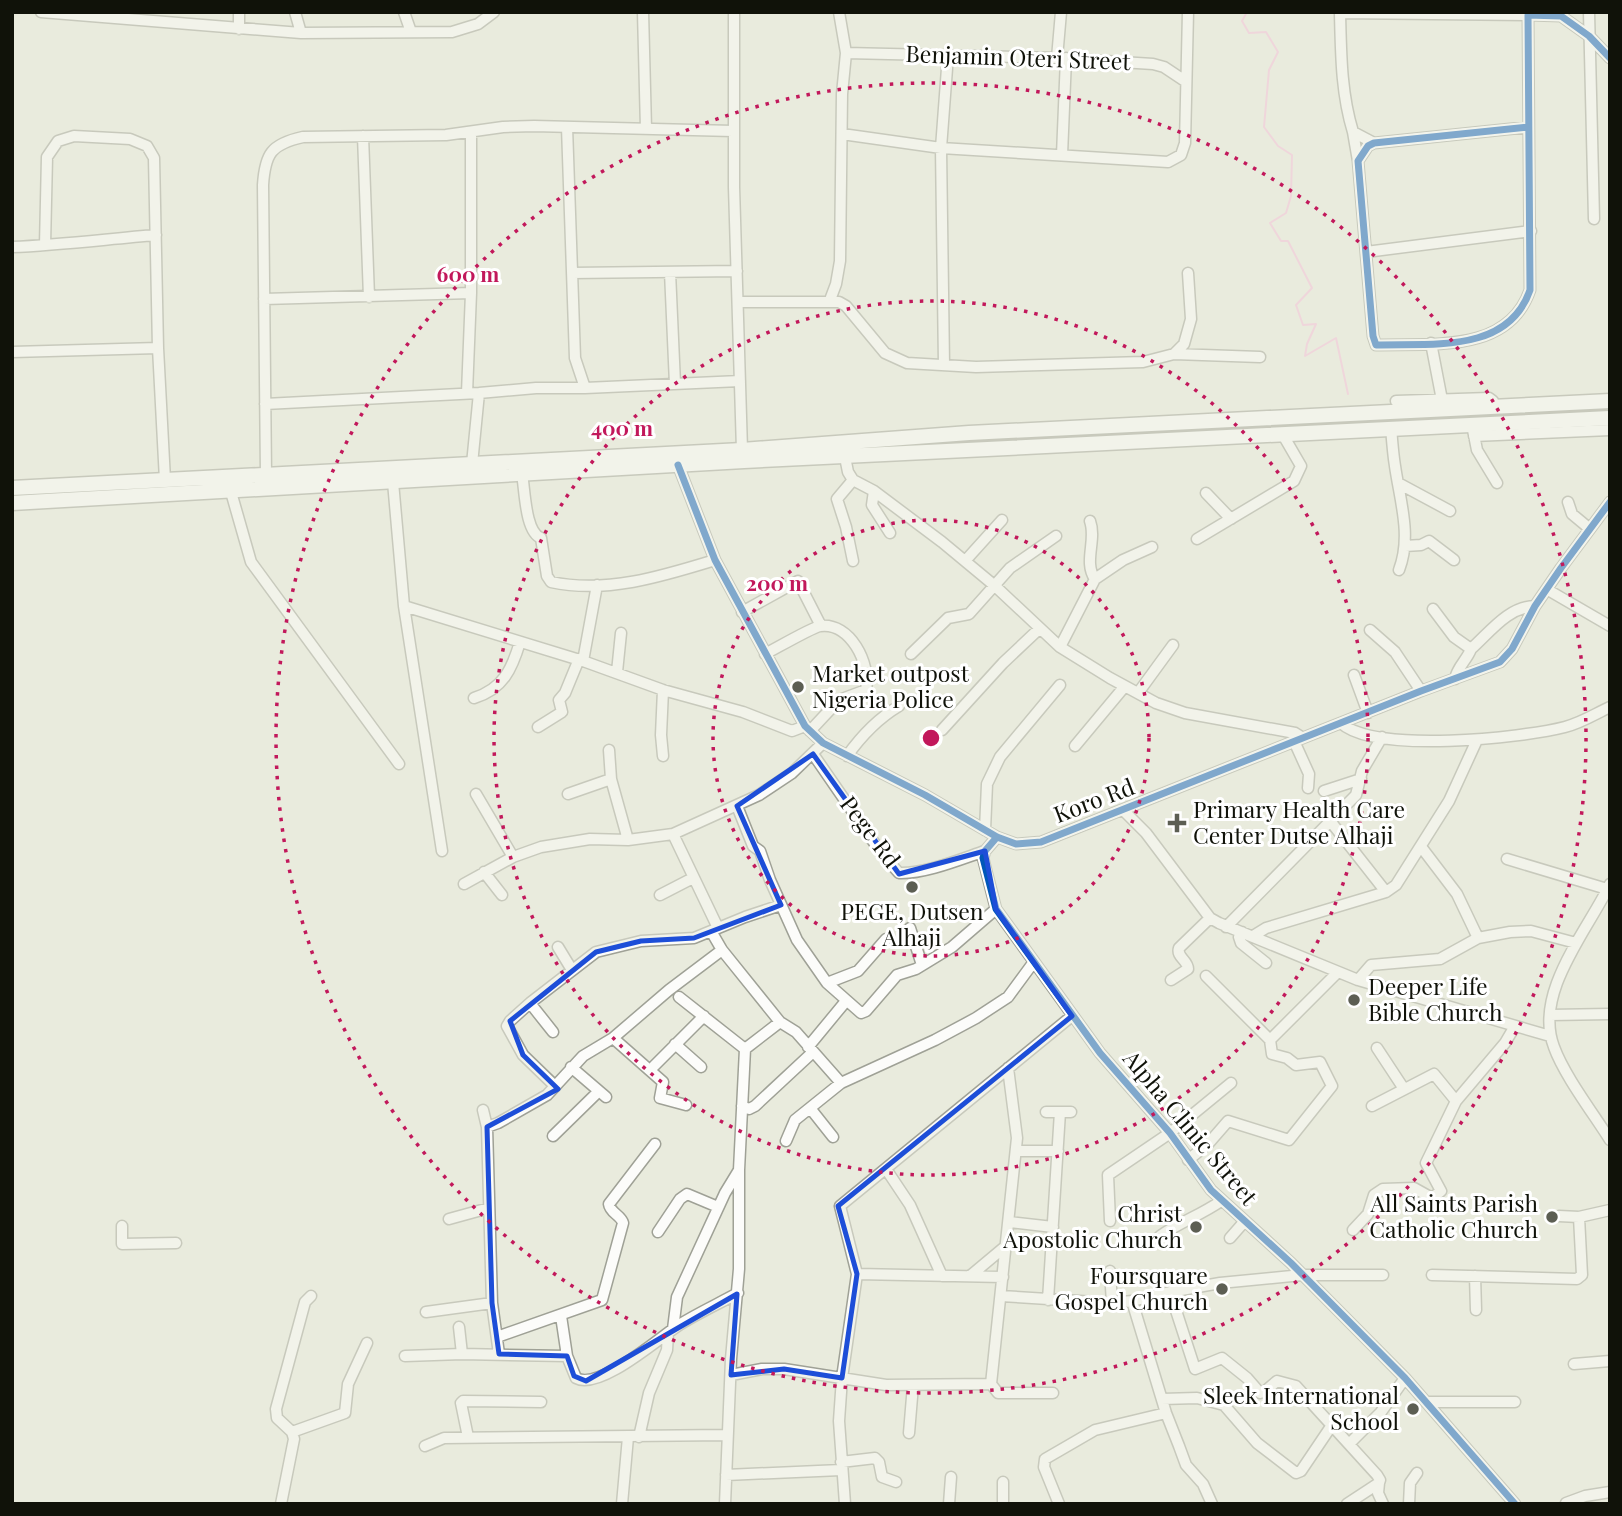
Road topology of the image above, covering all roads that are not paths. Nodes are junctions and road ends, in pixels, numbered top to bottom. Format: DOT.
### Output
graph roads {
  1 [pos="41,12"];
  2 [pos="203,12"];
  3 [pos="239,12"];
  4 [pos="295,12"];
  5 [pos="404,12"];
  6 [pos="494,12"];
  7 [pos="643,12"];
  8 [pos="734,12"];
  9 [pos="839,12"];
  10 [pos="1061,12"];
  11 [pos="1188,12"];
  12 [pos="1333,12"];
  13 [pos="1589,12"];
  14 [pos="1340,13"];
  15 [pos="94,14"];
  16 [pos="1564,14"];
  17 [pos="1528,15"];
  18 [pos="202,26"];
  19 [pos="239,29"];
  20 [pos="411,32"];
  21 [pos="300,33"];
  22 [pos="1589,36"];
  23 [pos="846,53"];
  24 [pos="947,55"];
  25 [pos="1061,58"];
  26 [pos="1610,58"];
  27 [pos="1185,81"];
  28 [pos="567,127"];
  29 [pos="1528,127"];
  30 [pos="646,129"];
  31 [pos="733,131"];
  32 [pos="471,132"];
  33 [pos="1353,132"];
  34 [pos="842,134"];
  35 [pos="363,136"];
  36 [pos="1374,143"];
  37 [pos="941,148"];
  38 [pos="1062,155"];
  39 [pos="1358,161"];
  40 [pos="1594,219"];
  41 [pos="1531,231"];
  42 [pos="156,236"];
  43 [pos="45,245"];
  44 [pos="12,247"];
  45 [pos="1366,252"];
  46 [pos="737,271"];
  47 [pos="670,272"];
  48 [pos="572,273"];
  49 [pos="1188,273"];
  50 [pos="471,293"];
  51 [pos="369,297"];
  52 [pos="264,299"];
  53 [pos="830,300"];
  54 [pos="738,302"];
  55 [pos="1431,343"];
  56 [pos="158,348"];
  57 [pos="12,352"];
  58 [pos="1174,354"];
  59 [pos="1260,357"];
  60 [pos="944,365"];
  61 [pos="740,381"];
  62 [pos="675,384"];
  63 [pos="586,388"];
  64 [pos="467,393"];
  65 [pos="479,393"];
  66 [pos="1442,400"];
  67 [pos="1396,401"];
  68 [pos="1610,401"];
  69 [pos="265,404"];
  70 [pos="1493,407"];
  71 [pos="1600,422"];
  72 [pos="1391,427"];
  73 [pos="1473,430"];
  74 [pos="1610,430"];
  75 [pos="1283,435"];
  76 [pos="742,450"];
  77 [pos="845,457"];
  78 [pos="472,464"];
  79 [pos="678,465"];
  80 [pos="522,474"];
  81 [pos="266,475"];
  82 [pos="165,480"];
  83 [pos="853,480"];
  84 [pos="393,482"];
  85 [pos="1398,483"];
  86 [pos="1496,483"];
  87 [pos="12,488"];
  88 [pos="874,491"];
  89 [pos="231,492"];
  90 [pos="1206,493"];
  91 [pos="1567,502"];
  92 [pos="1610,502"];
  93 [pos="12,503"];
  94 [pos="1450,511"];
  95 [pos="1231,519"];
  96 [pos="1002,520"];
  97 [pos="1090,521"];
  98 [pos="1590,529"];
  99 [pos="890,533"];
  100 [pos="1056,536"];
  101 [pos="1198,539"];
  102 [pos="1405,546"];
  103 [pos="1152,547"];
  104 [pos="1454,560"];
  105 [pos="715,561"];
  106 [pos="853,561"];
  107 [pos="965,561"];
  108 [pos="1399,570"];
  109 [pos="1095,579"];
  110 [pos="597,585"];
  111 [pos="995,586"];
  112 [pos="1548,590"];
  113 [pos="404,606"];
  114 [pos="1535,606"];
  115 [pos="1433,609"];
  116 [pos="742,612"];
  117 [pos="821,626"];
  118 [pos="1610,626"];
  119 [pos="1039,629"];
  120 [pos="1370,630"];
  121 [pos="621,633"];
  122 [pos="520,642"];
  123 [pos="1174,645"];
  124 [pos="1060,647"];
  125 [pos="1471,649"];
  126 [pos="765,654"];
  127 [pos="911,654"];
  128 [pos="581,660"];
  129 [pos="617,672"];
  130 [pos="1354,675"];
  131 [pos="1455,679"];
  132 [pos="1060,685"];
  133 [pos="1125,686"];
  134 [pos="663,690"];
  135 [pos="1420,691"];
  136 [pos="1138,693"];
  137 [pos="474,698"];
  138 [pos="899,706"];
  139 [pos="1610,707"];
  140 [pos="1368,713"];
  141 [pos="1341,723"];
  142 [pos="537,727"];
  143 [pos="807,728"];
  144 [pos="942,730"];
  145 [pos="1382,737"];
  146 [pos="1298,740"];
  147 [pos="1477,740"];
  148 [pos="823,743"];
  149 [pos="1075,746"];
  150 [pos="609,750"];
  151 [pos="813,754"];
  152 [pos="663,756"];
  153 [pos="847,756"];
  154 [pos="399,764"];
  155 [pos="611,779"];
  156 [pos="1361,779"];
  157 [pos="1308,788"];
  158 [pos="1324,791"];
  159 [pos="476,794"];
  160 [pos="568,794"];
  161 [pos="737,806"];
  162 [pos="1124,811"];
  163 [pos="1331,822"];
  164 [pos="985,830"];
  165 [pos="673,834"];
  166 [pos="997,837"];
  167 [pos="628,840"];
  168 [pos="1422,848"];
  169 [pos="442,851"];
  170 [pos="985,851"];
  171 [pos="513,858"];
  172 [pos="1507,859"];
  173 [pos="484,872"];
  174 [pos="693,878"];
  175 [pos="464,884"];
  176 [pos="1609,887"];
  177 [pos="1387,892"];
  178 [pos="502,895"];
  179 [pos="660,895"];
  180 [pos="781,905"];
  181 [pos="996,909"];
  182 [pos="1210,918"];
  183 [pos="1226,926"];
  184 [pos="910,928"];
  185 [pos="715,930"];
  186 [pos="1248,934"];
  187 [pos="1478,938"];
  188 [pos="886,939"];
  189 [pos="1576,943"];
  190 [pos="558,947"];
  191 [pos="722,950"];
  192 [pos="1033,963"];
  193 [pos="1266,963"];
  194 [pos="922,965"];
  195 [pos="572,970"];
  196 [pos="1338,972"];
  197 [pos="1206,976"];
  198 [pos="1171,980"];
  199 [pos="1358,980"];
  200 [pos="827,983"];
  201 [pos="679,997"];
  202 [pos="846,1001"];
  203 [pos="530,1003"];
  204 [pos="1610,1014"];
  205 [pos="1550,1015"];
  206 [pos="704,1016"];
  207 [pos="1072,1016"];
  208 [pos="780,1022"];
  209 [pos="1515,1026"];
  210 [pos="553,1032"];
  211 [pos="1550,1036"];
  212 [pos="612,1038"];
  213 [pos="1270,1040"];
  214 [pos="675,1044"];
  215 [pos="1377,1048"];
  216 [pos="745,1049"];
  217 [pos="810,1049"];
  218 [pos="654,1066"];
  219 [pos="701,1067"];
  220 [pos="571,1068"];
  221 [pos="1008,1068"];
  222 [pos="841,1083"];
  223 [pos="1231,1083"];
  224 [pos="555,1086"];
  225 [pos="1404,1089"];
  226 [pos="1456,1101"];
  227 [pos="686,1105"];
  228 [pos="742,1105"];
  229 [pos="1372,1106"];
  230 [pos="810,1108"];
  231 [pos="483,1110"];
  232 [pos="1046,1112"];
  233 [pos="488,1127"];
  234 [pos="1170,1133"];
  235 [pos="553,1136"];
  236 [pos="833,1137"];
  237 [pos="1610,1140"];
  238 [pos="786,1141"];
  239 [pos="655,1144"];
  240 [pos="1017,1151"];
  241 [pos="1058,1151"];
  242 [pos="1188,1160"];
  243 [pos="886,1169"];
  244 [pos="739,1170"];
  245 [pos="1221,1201"];
  246 [pos="718,1207"];
  247 [pos="489,1208"];
  248 [pos="1610,1210"];
  249 [pos="1559,1216"];
  250 [pos="1580,1217"];
  251 [pos="449,1219"];
  252 [pos="1110,1221"];
  253 [pos="1010,1222"];
  254 [pos="1244,1223"];
  255 [pos="122,1226"];
  256 [pos="1053,1227"];
  257 [pos="1353,1230"];
  258 [pos="659,1233"];
  259 [pos="1160,1236"];
  260 [pos="1230,1238"];
  261 [pos="176,1243"];
  262 [pos="1007,1245"];
  263 [pos="1110,1271"];
  264 [pos="857,1275"];
  265 [pos="1302,1275"];
  266 [pos="1383,1275"];
  267 [pos="1432,1275"];
  268 [pos="942,1276"];
  269 [pos="970,1276"];
  270 [pos="1475,1276"];
  271 [pos="1003,1277"];
  272 [pos="1170,1292"];
  273 [pos="737,1293"];
  274 [pos="311,1296"];
  275 [pos="1001,1296"];
  276 [pos="1048,1300"];
  277 [pos="1132,1301"];
  278 [pos="492,1303"];
  279 [pos="1112,1303"];
  280 [pos="1476,1310"];
  281 [pos="426,1312"];
  282 [pos="561,1316"];
  283 [pos="459,1327"];
  284 [pos="670,1332"];
  285 [pos="497,1337"];
  286 [pos="366,1343"];
  287 [pos="462,1354"];
  288 [pos="499,1354"];
  289 [pos="405,1356"];
  290 [pos="567,1356"];
  291 [pos="1610,1361"];
  292 [pos="1574,1364"];
  293 [pos="731,1375"];
  294 [pos="842,1378"];
  295 [pos="1405,1378"];
  296 [pos="991,1384"];
  297 [pos="913,1385"];
  298 [pos="1053,1393"];
  299 [pos="1162,1399"];
  300 [pos="541,1402"];
  301 [pos="1428,1402"];
  302 [pos="1515,1402"];
  303 [pos="1166,1413"];
  304 [pos="1332,1425"];
  305 [pos="292,1432"];
  306 [pos="909,1433"];
  307 [pos="727,1435"];
  308 [pos="468,1437"];
  309 [pos="634,1437"];
  310 [pos="1349,1444"];
  311 [pos="425,1446"];
  312 [pos="841,1466"];
  313 [pos="1417,1473"];
  314 [pos="726,1475"];
  315 [pos="951,1477"];
  316 [pos="896,1482"];
  317 [pos="1003,1482"];
  318 [pos="1378,1483"];
  319 [pos="1610,1492"];
  320 [pos="1566,1503"];
  321 [pos="281,1504"];
  322 [pos="622,1504"];
  323 [pos="725,1504"];
  324 [pos="845,1504"];
  325 [pos="949,1504"];
  326 [pos="1003,1504"];
  327 [pos="1059,1504"];
  328 [pos="1212,1504"];
  329 [pos="1347,1504"];
  330 [pos="1383,1504"];
  331 [pos="1409,1504"];
  332 [pos="1515,1504"];
  1 -- 15 [label="street"];
  2 -- 18 [label="street"];
  3 -- 19 [label="street"];
  4 -- 21 [label="street"];
  5 -- 20 [label="street"];
  6 -- 20 [label="street"];
  7 -- 30 [label="street"];
  8 -- 31 [label="street"];
  9 -- 23 [label="street"];
  10 -- 25 [label="street"];
  11 -- 27 [label="street"];
  12 -- 14 [label="street"];
  13 -- 22 [label="street"];
  14 -- 17 [label="street"];
  14 -- 33 [label="street"];
  15 -- 18 [label="street"];
  16 -- 17 [label="street"];
  16 -- 22 [label="street"];
  17 -- 29 [label="street"];
  18 -- 19 [label="street"];
  19 -- 21 [label="street"];
  20 -- 21 [label="street"];
  22 -- 26 [label="street"];
  22 -- 40 [label="street"];
  23 -- 24 [label="street, Benjamin Oteri Street"];
  23 -- 34 [label="street"];
  24 -- 25 [label="street, Benjamin Oteri Street"];
  24 -- 37 [label="street"];
  25 -- 27 [label="street, Benjamin Oteri Street"];
  25 -- 38 [label="street"];
  27 -- 38 [label="street"];
  28 -- 30 [label="street"];
  28 -- 32 [label="street"];
  28 -- 48 [label="street"];
  29 -- 36 [label="street"];
  29 -- 41 [label="street"];
  30 -- 31 [label="street"];
  31 -- 46 [label="street"];
  32 -- 35 [label="street"];
  32 -- 50 [label="street"];
  33 -- 36 [label="street"];
  33 -- 39 [label="street"];
  34 -- 37 [label="street"];
  34 -- 53 [label="street"];
  35 -- 51 [label="street"];
  35 -- 52 [label="street"];
  36 -- 39 [label="street"];
  37 -- 38 [label="street"];
  37 -- 60 [label="street"];
  39 -- 45 [label="street"];
  41 -- 45 [label="street"];
  41 -- 55 [label="street"];
  42 -- 43 [label="street"];
  42 -- 43 [label="street"];
  42 -- 56 [label="street"];
  43 -- 44 [label="street"];
  45 -- 55 [label="street"];
  46 -- 47 [label="street"];
  46 -- 54 [label="street"];
  47 -- 48 [label="street"];
  47 -- 62 [label="street"];
  48 -- 63 [label="street"];
  49 -- 58 [label="street"];
  50 -- 51 [label="street"];
  50 -- 64 [label="street"];
  51 -- 52 [label="street"];
  52 -- 69 [label="street"];
  53 -- 54 [label="street"];
  53 -- 60 [label="street"];
  54 -- 61 [label="street"];
  55 -- 66 [label="street"];
  56 -- 57 [label="street"];
  56 -- 82 [label="street"];
  58 -- 59 [label="street"];
  58 -- 60 [label="street"];
  61 -- 62 [label="street"];
  61 -- 76 [label="street"];
  62 -- 63 [label="street"];
  63 -- 65 [label="street"];
  64 -- 65 [label="street"];
  64 -- 69 [label="street"];
  65 -- 78 [label="street"];
  66 -- 67 [label="street"];
  66 -- 70 [label="street"];
  68 -- 70 [label="main road"];
  69 -- 81 [label="street"];
  70 -- 76 [label="main road"];
  71 -- 73 [label="main road"];
  71 -- 74 [label="street"];
  72 -- 73 [label="main road"];
  72 -- 75 [label="main road"];
  72 -- 85 [label="street"];
  73 -- 86 [label="street"];
  75 -- 77 [label="main road"];
  75 -- 95 [label="street"];
  76 -- 78 [label="main road"];
  77 -- 79 [label="main road"];
  77 -- 83 [label="street"];
  78 -- 81 [label="main road"];
  79 -- 80 [label="main road"];
  79 -- 105 [label="street, Koro Rd"];
  80 -- 84 [label="main road"];
  80 -- 110 [label="street"];
  81 -- 82 [label="main road"];
  82 -- 87 [label="main road"];
  83 -- 88 [label="street"];
  83 -- 106 [label="street"];
  84 -- 89 [label="main road"];
  84 -- 113 [label="street"];
  85 -- 94 [label="street"];
  85 -- 102 [label="street"];
  88 -- 99 [label="street"];
  88 -- 107 [label="street"];
  89 -- 93 [label="main road"];
  89 -- 154 [label="street"];
  90 -- 95 [label="street"];
  91 -- 98 [label="street"];
  92 -- 98 [label="street, Koro Rd"];
  95 -- 101 [label="street"];
  96 -- 107 [label="street"];
  97 -- 109 [label="street"];
  98 -- 112 [label="street, Koro Rd"];
  100 -- 111 [label="street"];
  102 -- 104 [label="street"];
  102 -- 108 [label="street"];
  103 -- 109 [label="street"];
  105 -- 110 [label="street"];
  105 -- 116 [label="street, Koro Rd"];
  107 -- 111 [label="street"];
  109 -- 124 [label="street"];
  110 -- 128 [label="street"];
  111 -- 119 [label="street"];
  111 -- 127 [label="street"];
  112 -- 114 [label="street, Koro Rd"];
  112 -- 118 [label="street"];
  113 -- 122 [label="street"];
  113 -- 169 [label="street"];
  114 -- 125 [label="street"];
  114 -- 131 [label="street, Koro Rd"];
  115 -- 125 [label="street"];
  116 -- 117 [label="street"];
  116 -- 126 [label="street, Koro Rd"];
  117 -- 126 [label="street"];
  117 -- 143 [label="street"];
  119 -- 124 [label="street"];
  119 -- 144 [label="street"];
  120 -- 135 [label="street"];
  121 -- 129 [label="street"];
  122 -- 128 [label="street"];
  122 -- 137 [label="street"];
  123 -- 136 [label="street"];
  124 -- 133 [label="street"];
  125 -- 131 [label="street"];
  126 -- 143 [label="street, Koro Rd"];
  128 -- 129 [label="street"];
  128 -- 142 [label="street"];
  129 -- 134 [label="street"];
  130 -- 140 [label="street"];
  131 -- 135 [label="street, Koro Rd"];
  132 -- 164 [label="street"];
  133 -- 136 [label="street"];
  133 -- 149 [label="street"];
  134 -- 143 [label="street"];
  134 -- 152 [label="street"];
  135 -- 140 [label="street, Koro Rd"];
  136 -- 146 [label="street"];
  138 -- 153 [label="street"];
  139 -- 147 [label="street"];
  140 -- 141 [label="street, Koro Rd"];
  141 -- 145 [label="street"];
  141 -- 146 [label="street, Koro Rd"];
  143 -- 148 [label="street, Koro Rd"];
  145 -- 147 [label="street"];
  145 -- 156 [label="street"];
  146 -- 157 [label="street"];
  146 -- 162 [label="street, Koro Rd"];
  147 -- 168 [label="street"];
  148 -- 151 [label="street"];
  148 -- 153 [label="street, Koro Rd"];
  150 -- 155 [label="street"];
  151 -- 161 [label="street"];
  151 -- 170 [label="street, Pege Rd"];
  153 -- 164 [label="street, Koro Rd"];
  155 -- 160 [label="street"];
  155 -- 167 [label="street"];
  156 -- 158 [label="street"];
  156 -- 163 [label="street"];
  159 -- 171 [label="street"];
  161 -- 165 [label="street"];
  161 -- 180 [label="street"];
  162 -- 166 [label="street, Koro Rd"];
  162 -- 182 [label="street"];
  163 -- 177 [label="street"];
  163 -- 183 [label="street"];
  164 -- 166 [label="street, Koro Rd"];
  165 -- 167 [label="street"];
  165 -- 174 [label="street"];
  166 -- 170 [label="street"];
  167 -- 171 [label="street"];
  168 -- 177 [label="street"];
  168 -- 187 [label="street"];
  170 -- 181 [label="street, Alpha Clinic Street"];
  171 -- 173 [label="street"];
  172 -- 176 [label="street"];
  173 -- 175 [label="street"];
  173 -- 178 [label="street"];
  174 -- 179 [label="street"];
  174 -- 185 [label="street"];
  176 -- 189 [label="street"];
  177 -- 186 [label="street"];
  180 -- 185 [label="street"];
  180 -- 200 [label="street"];
  181 -- 192 [label="street, Alpha Clinic Street"];
  181 -- 194 [label="street"];
  182 -- 183 [label="street"];
  182 -- 198 [label="street"];
  183 -- 186 [label="street"];
  184 -- 194 [label="street"];
  185 -- 191 [label="street"];
  185 -- 195 [label="street"];
  186 -- 193 [label="street"];
  186 -- 196 [label="street"];
  187 -- 189 [label="street"];
  187 -- 199 [label="street"];
  188 -- 200 [label="street"];
  189 -- 205 [label="street"];
  190 -- 195 [label="street"];
  191 -- 208 [label="street"];
  191 -- 212 [label="street"];
  192 -- 207 [label="street, Alpha Clinic Street"];
  192 -- 222 [label="street"];
  194 -- 202 [label="street"];
  195 -- 203 [label="street"];
  196 -- 199 [label="street"];
  196 -- 213 [label="street"];
  197 -- 213 [label="street"];
  199 -- 209 [label="street"];
  200 -- 202 [label="street"];
  201 -- 206 [label="street"];
  202 -- 217 [label="street"];
  203 -- 210 [label="street"];
  203 -- 224 [label="street"];
  204 -- 205 [label="street"];
  205 -- 211 [label="street"];
  206 -- 214 [label="street"];
  206 -- 216 [label="street"];
  207 -- 221 [label="street"];
  207 -- 234 [label="street, Alpha Clinic Street"];
  208 -- 216 [label="street"];
  208 -- 217 [label="street"];
  209 -- 211 [label="street"];
  209 -- 226 [label="street"];
  211 -- 237 [label="street"];
  212 -- 220 [label="street"];
  212 -- 227 [label="street"];
  213 -- 242 [label="street"];
  214 -- 218 [label="street"];
  214 -- 219 [label="street"];
  215 -- 225 [label="street"];
  216 -- 228 [label="street"];
  217 -- 222 [label="street"];
  217 -- 228 [label="street"];
  220 -- 224 [label="street"];
  220 -- 235 [label="street"];
  221 -- 240 [label="street"];
  221 -- 243 [label="street"];
  222 -- 230 [label="street"];
  223 -- 234 [label="street"];
  224 -- 233 [label="street"];
  225 -- 226 [label="street"];
  225 -- 229 [label="street"];
  226 -- 257 [label="street"];
  228 -- 244 [label="street"];
  230 -- 236 [label="street"];
  230 -- 238 [label="street"];
  231 -- 233 [label="street"];
  232 -- 241 [label="street"];
  233 -- 247 [label="street"];
  234 -- 242 [label="street, Alpha Clinic Street"];
  234 -- 252 [label="street"];
  239 -- 282 [label="street"];
  240 -- 241 [label="street"];
  240 -- 253 [label="street"];
  241 -- 256 [label="street"];
  242 -- 245 [label="street, Alpha Clinic Street"];
  243 -- 264 [label="street"];
  243 -- 268 [label="street"];
  244 -- 246 [label="street"];
  244 -- 273 [label="street"];
  245 -- 254 [label="street, Alpha Clinic Street"];
  245 -- 259 [label="street"];
  246 -- 258 [label="street"];
  246 -- 284 [label="street"];
  247 -- 251 [label="street"];
  247 -- 278 [label="street"];
  248 -- 250 [label="street"];
  249 -- 250 [label="street"];
  250 -- 270 [label="street"];
  253 -- 256 [label="street"];
  253 -- 262 [label="street"];
  254 -- 260 [label="street"];
  254 -- 265 [label="street, Alpha Clinic Street"];
  255 -- 261 [label="street"];
  256 -- 276 [label="street"];
  262 -- 269 [label="street"];
  262 -- 271 [label="street"];
  263 -- 279 [label="street"];
  264 -- 268 [label="street"];
  264 -- 294 [label="street"];
  265 -- 266 [label="street"];
  265 -- 272 [label="street"];
  265 -- 295 [label="street, Alpha Clinic Street"];
  267 -- 270 [label="street"];
  268 -- 269 [label="street"];
  269 -- 271 [label="street"];
  270 -- 280 [label="street"];
  271 -- 275 [label="street"];
  272 -- 277 [label="street"];
  272 -- 304 [label="street"];
  273 -- 284 [label="street"];
  273 -- 293 [label="street"];
  274 -- 305 [label="street"];
  275 -- 276 [label="street"];
  275 -- 296 [label="street"];
  276 -- 279 [label="street"];
  277 -- 279 [label="street"];
  277 -- 299 [label="street"];
  278 -- 281 [label="street"];
  278 -- 285 [label="street"];
  282 -- 285 [label="street"];
  282 -- 290 [label="street"];
  283 -- 287 [label="street"];
  284 -- 290 [label="street"];
  284 -- 309 [label="street"];
  285 -- 288 [label="street"];
  286 -- 305 [label="street"];
  287 -- 288 [label="street"];
  287 -- 289 [label="street"];
  288 -- 290 [label="street"];
  291 -- 292 [label="street"];
  293 -- 294 [label="street"];
  293 -- 307 [label="street"];
  294 -- 297 [label="street"];
  294 -- 312 [label="street"];
  295 -- 301 [label="street, Alpha Clinic Street"];
  295 -- 310 [label="street"];
  296 -- 297 [label="street"];
  296 -- 298 [label="street"];
  297 -- 306 [label="street"];
  299 -- 303 [label="street"];
  299 -- 304 [label="street"];
  300 -- 308 [label="street"];
  301 -- 302 [label="street"];
  301 -- 332 [label="street, Alpha Clinic Street"];
  303 -- 327 [label="street"];
  303 -- 328 [label="street"];
  304 -- 310 [label="street"];
  305 -- 321 [label="street"];
  307 -- 309 [label="street"];
  307 -- 314 [label="street"];
  308 -- 309 [label="street"];
  308 -- 311 [label="street"];
  309 -- 322 [label="street"];
  310 -- 318 [label="street"];
  312 -- 314 [label="street"];
  312 -- 316 [label="street"];
  312 -- 324 [label="street"];
  313 -- 331 [label="street"];
  314 -- 323 [label="street"];
  315 -- 325 [label="street"];
  317 -- 326 [label="street"];
  318 -- 329 [label="street"];
  318 -- 330 [label="street"];
  319 -- 320 [label="street"];
}
